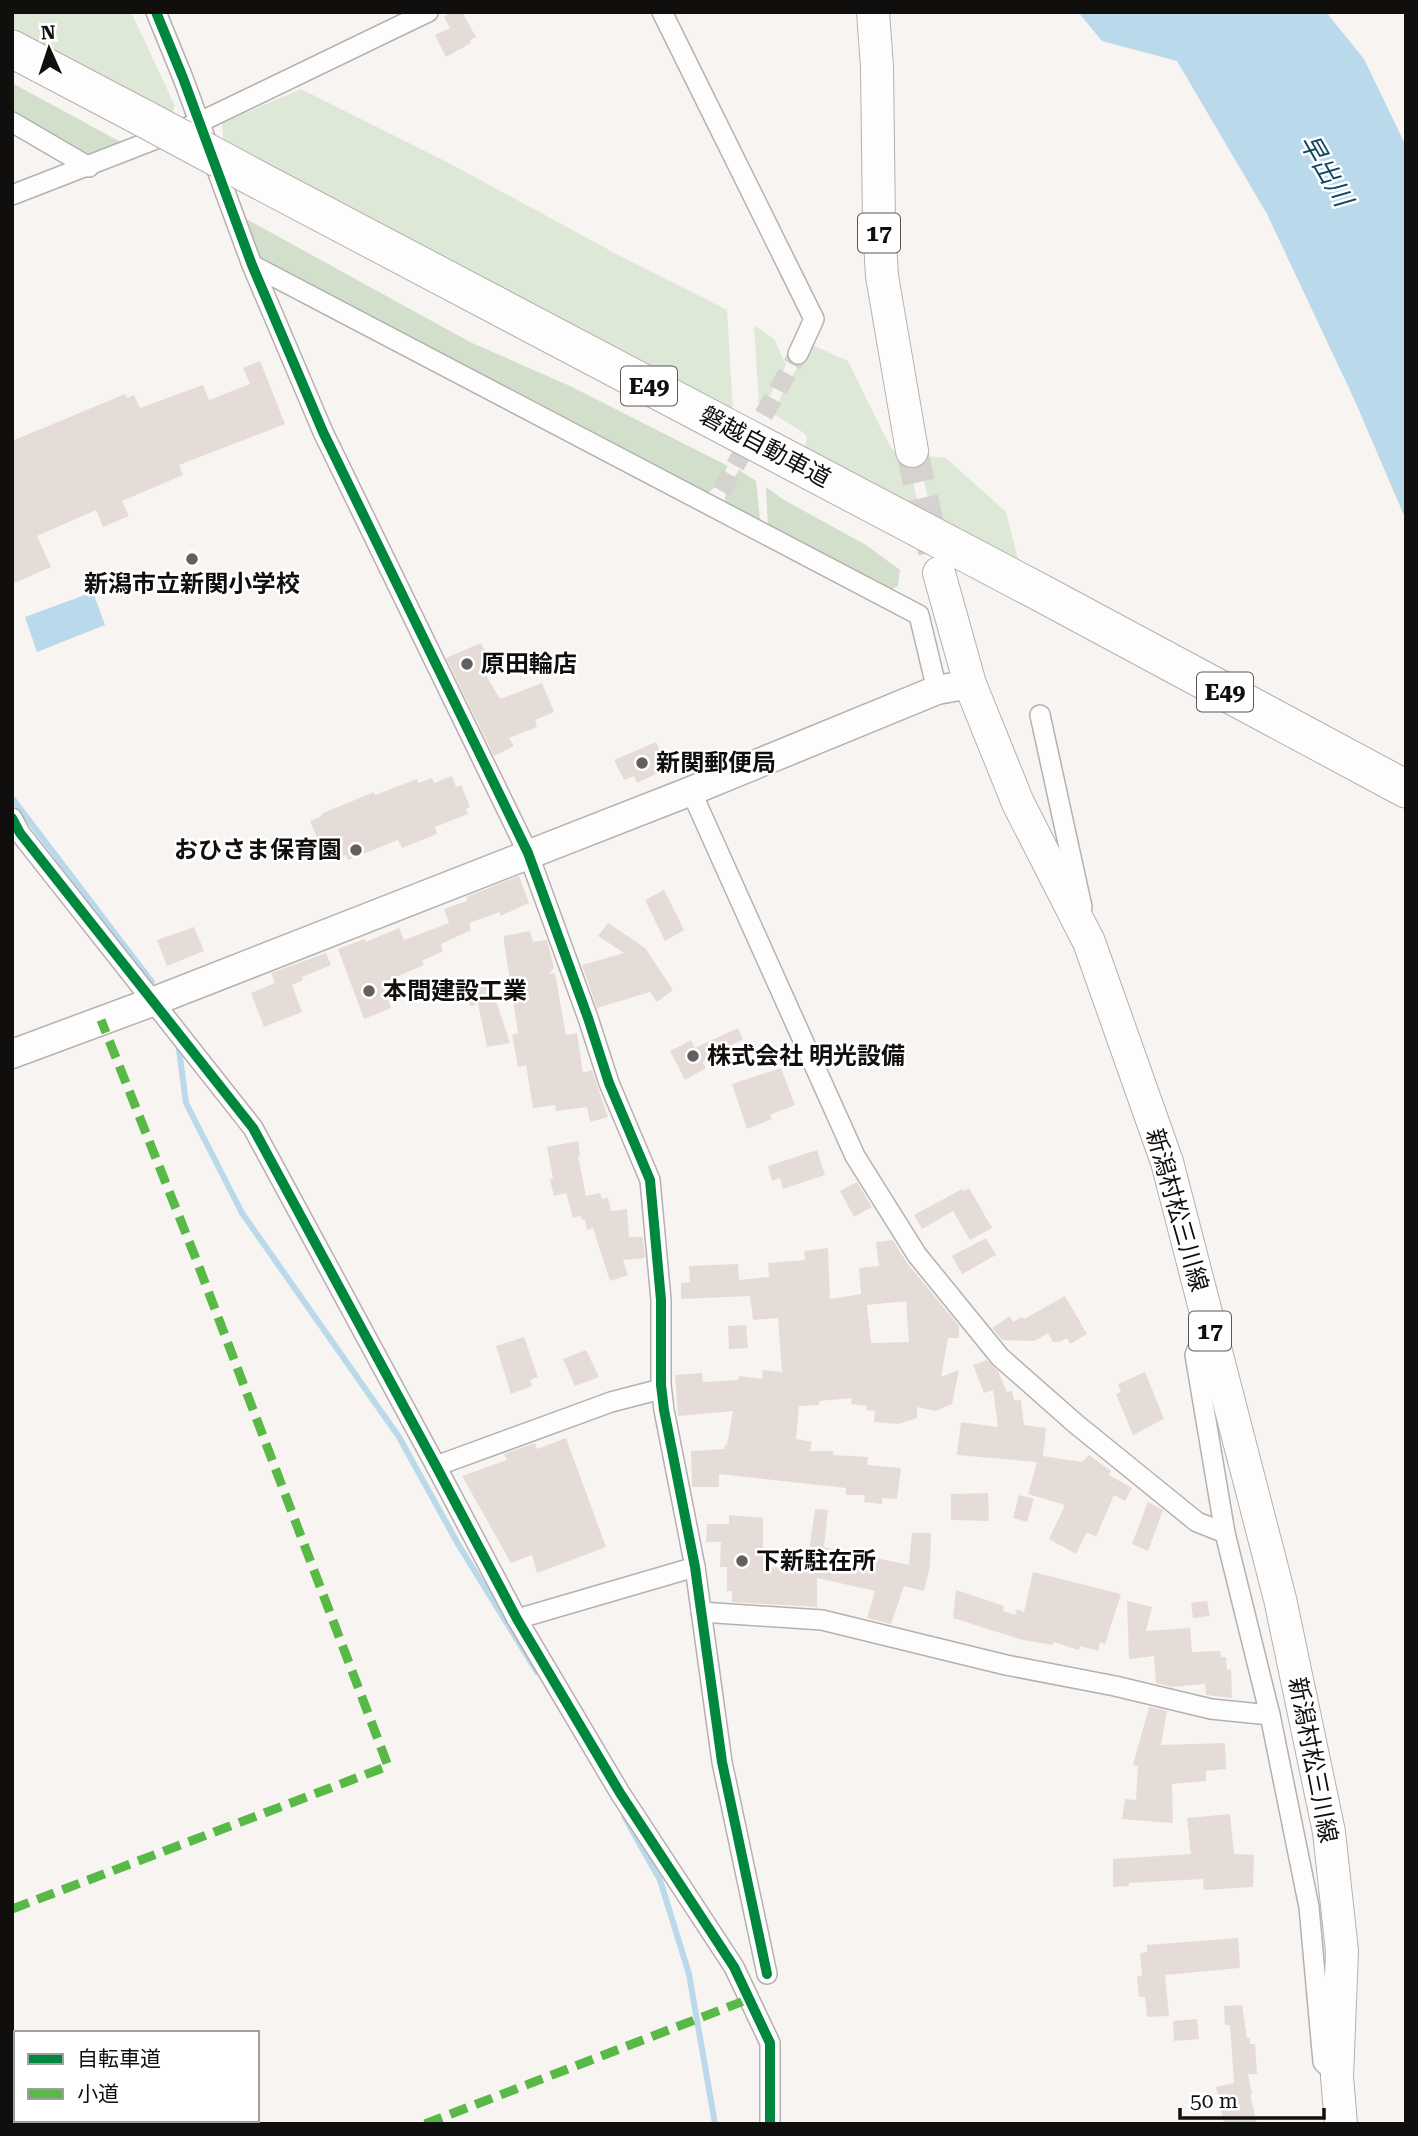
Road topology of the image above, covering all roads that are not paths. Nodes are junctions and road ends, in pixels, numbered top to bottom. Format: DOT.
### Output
graph roads {
  1 [pos="156,12"];
  2 [pos="428,12"];
  3 [pos="662,12"];
  4 [pos="873,12"];
  5 [pos="12,49"];
  6 [pos="12,122"];
  7 [pos="200,122"];
  8 [pos="89,167"];
  9 [pos="12,195"];
  10 [pos="251,265"];
  11 [pos="799,354"];
  12 [pos="912,451"];
  13 [pos="939,573"];
  14 [pos="970,684"];
  15 [pos="937,690"];
  16 [pos="1040,715"];
  17 [pos="1406,789"];
  18 [pos="691,791"];
  19 [pos="12,818"];
  20 [pos="528,853"];
  21 [pos="1090,942"];
  22 [pos="152,1002"];
  23 [pos="12,1054"];
  24 [pos="1208,1322"];
  25 [pos="661,1389"];
  26 [pos="436,1466"];
  27 [pos="1225,1534"];
  28 [pos="695,1567"];
  29 [pos="701,1612"];
  30 [pos="517,1619"];
  31 [pos="1270,1715"];
  32 [pos="767,1974"];
  33 [pos="1337,2077"];
  34 [pos="770,2124"];
  35 [pos="1341,2124"];
  1 -- 7 [label="street"];
  2 -- 7 [label="street"];
  3 -- 11 [label="street"];
  4 -- 12 [label="main road, 17"];
  5 -- 17 [label="highway, 磐越自動車道 / E49, bridge"];
  6 -- 8 [label="street"];
  7 -- 8 [label="street"];
  7 -- 10 [label="street"];
  8 -- 9 [label="street"];
  10 -- 15 [label="street"];
  10 -- 20 [label="street"];
  13 -- 14 [label="main road, 新潟村松三川線 / 17"];
  14 -- 15 [label="street"];
  14 -- 21 [label="main road, 新潟村松三川線 / 17"];
  15 -- 18 [label="street"];
  16 -- 21 [label="street"];
  18 -- 20 [label="street"];
  18 -- 27 [label="street"];
  19 -- 22 [label="street"];
  20 -- 22 [label="street"];
  20 -- 25 [label="street"];
  21 -- 24 [label="main road, 新潟村松三川線 / 17"];
  22 -- 23 [label="street"];
  22 -- 26 [label="street"];
  24 -- 27 [label="street"];
  24 -- 33 [label="main road, 新潟村松三川線 / 17"];
  25 -- 26 [label="street"];
  25 -- 28 [label="street"];
  26 -- 30 [label="street"];
  27 -- 31 [label="street"];
  28 -- 29 [label="street"];
  28 -- 30 [label="street"];
  29 -- 31 [label="street"];
  29 -- 32 [label="street"];
  30 -- 34 [label="street"];
  31 -- 33 [label="street"];
  33 -- 35 [label="main road, 新潟村松三川線 / 17"];
}
